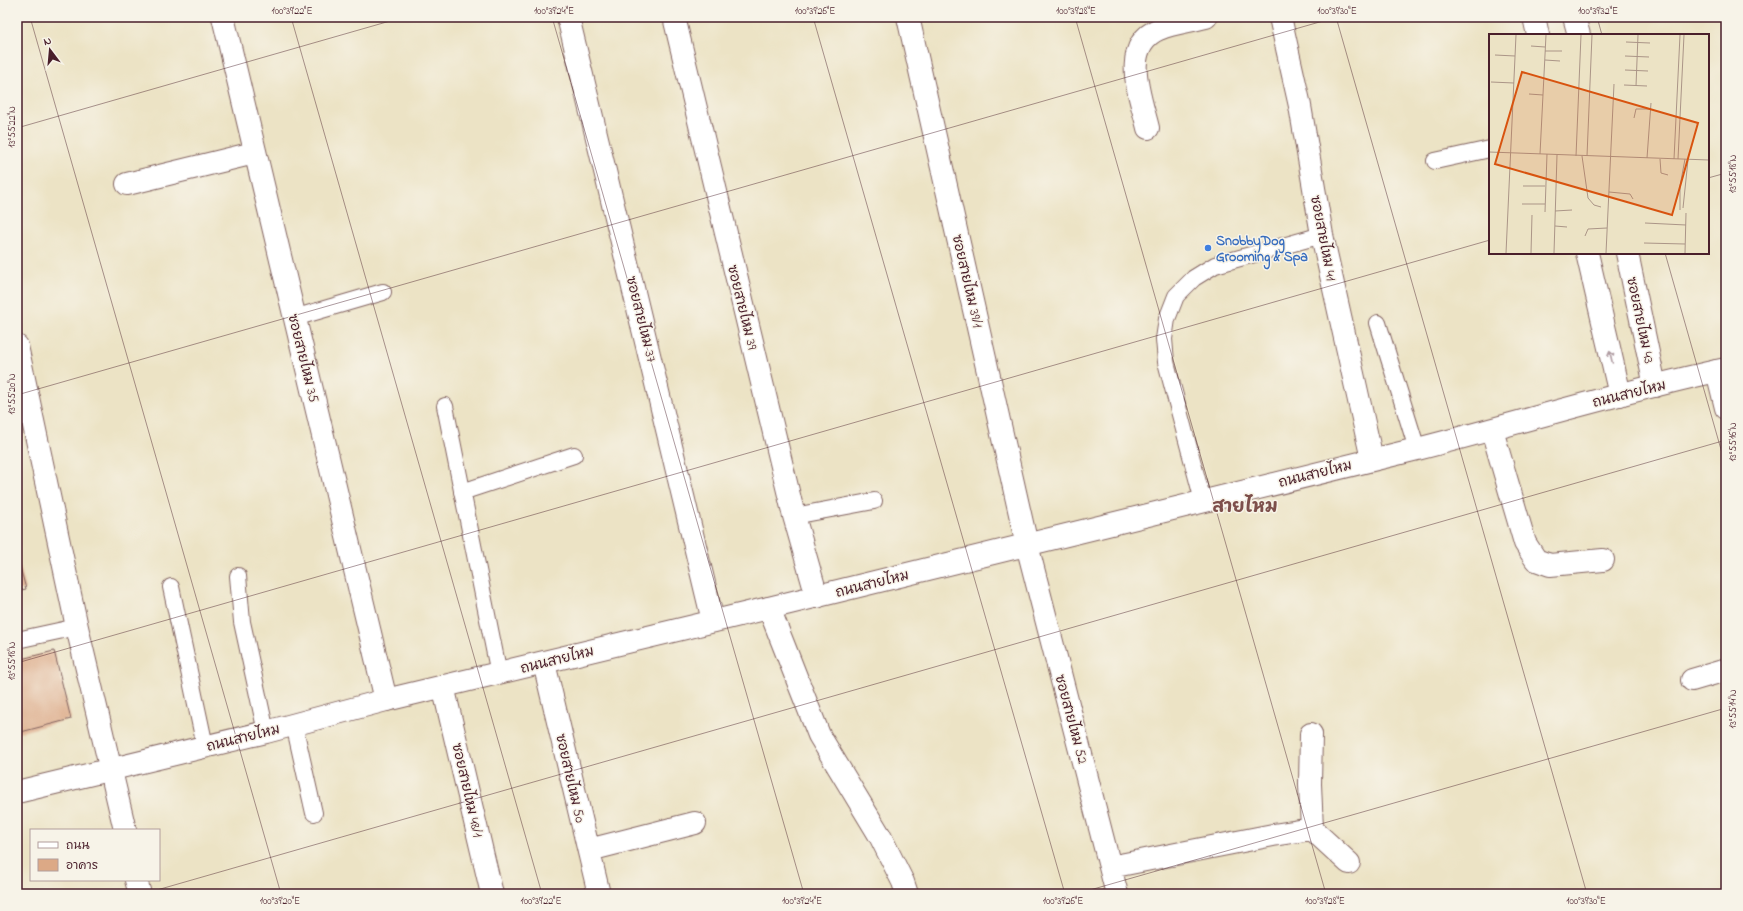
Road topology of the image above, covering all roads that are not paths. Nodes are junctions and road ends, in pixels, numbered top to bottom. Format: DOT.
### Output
graph roads {
  1 [pos="222,17"];
  2 [pos="568,17"];
  3 [pos="674,17"];
  4 [pos="908,17"];
  5 [pos="1206,17"];
  6 [pos="1280,17"];
  7 [pos="1534,17"];
  8 [pos="1574,17"];
  9 [pos="1538,34"];
  10 [pos="1578,34"];
  11 [pos="1148,128"];
  12 [pos="1489,149"];
  13 [pos="254,153"];
  14 [pos="1435,161"];
  15 [pos="127,184"];
  16 [pos="1322,235"];
  17 [pos="1588,254"];
  18 [pos="1627,254"];
  19 [pos="383,292"];
  20 [pos="294,318"];
  21 [pos="1378,323"];
  22 [pos="17,346"];
  23 [pos="1721,370"];
  24 [pos="20,373"];
  25 [pos="1655,386"];
  26 [pos="1620,395"];
  27 [pos="445,406"];
  28 [pos="1726,408"];
  29 [pos="1492,430"];
  30 [pos="1416,449"];
  31 [pos="574,455"];
  32 [pos="1372,458"];
  33 [pos="462,492"];
  34 [pos="874,501"];
  35 [pos="1203,501"];
  36 [pos="794,516"];
  37 [pos="1027,545"];
  38 [pos="1603,560"];
  39 [pos="238,576"];
  40 [pos="171,587"];
  41 [pos="817,596"];
  42 [pos="769,608"];
  43 [pos="713,622"];
  44 [pos="77,627"];
  45 [pos="17,640"];
  46 [pos="544,663"];
  47 [pos="1726,670"];
  48 [pos="498,674"];
  49 [pos="1692,680"];
  50 [pos="443,686"];
  51 [pos="386,700"];
  52 [pos="294,724"];
  53 [pos="266,732"];
  54 [pos="1311,734"];
  55 [pos="205,746"];
  56 [pos="110,769"];
  57 [pos="17,792"];
  58 [pos="314,813"];
  59 [pos="695,823"];
  60 [pos="125,829"];
  61 [pos="1312,829"];
  62 [pos="589,850"];
  63 [pos="1349,864"];
  64 [pos="1110,866"];
  65 [pos="136,881"];
  66 [pos="140,894"];
  67 [pos="492,894"];
  68 [pos="599,894"];
  69 [pos="907,894"];
  70 [pos="1117,894"];
  1 -- 13 [label="street, ซอยสายไหม 35"];
  2 -- 43 [label="street, ซอยสายไหม 37"];
  3 -- 36 [label="street, ซอยสายไหม 39"];
  4 -- 37 [label="street, ซอยสายไหม 39/1"];
  5 -- 11 [label="street"];
  6 -- 16 [label="street, ซอยสายไหม 41"];
  7 -- 9 [label="street"];
  8 -- 10 [label="street"];
  12 -- 14 [label="lane"];
  13 -- 15 [label="street"];
  13 -- 20 [label="street, ซอยสายไหม 35"];
  16 -- 32 [label="street, ซอยสายไหม 41"];
  16 -- 35 [label="lane"];
  26 -- 17 [label="street, one-way"];
  18 -- 25 [label="street, ซอยสายไหม 43"];
  19 -- 20 [label="lane"];
  20 -- 51 [label="street, ซอยสายไหม 35"];
  21 -- 30 [label="lane"];
  22 -- 24 [label="street"];
  23 -- 25 [label="street, ถนนสายไหม"];
  23 -- 28 [label="street"];
  24 -- 44 [label="street"];
  25 -- 26 [label="street, ถนนสายไหม"];
  26 -- 29 [label="street, ถนนสายไหม"];
  27 -- 33 [label="lane"];
  29 -- 30 [label="street, ถนนสายไหม"];
  29 -- 38 [label="street"];
  30 -- 32 [label="street, ถนนสายไหม"];
  31 -- 33 [label="lane"];
  32 -- 35 [label="street, ถนนสายไหม"];
  33 -- 48 [label="lane"];
  34 -- 36 [label="lane"];
  35 -- 37 [label="street, ถนนสายไหม"];
  36 -- 41 [label="street, ซอยสายไหม 39"];
  37 -- 41 [label="street, ถนนสายไหม"];
  37 -- 64 [label="street, ซอยสายไหม 52"];
  39 -- 53 [label="lane"];
  40 -- 55 [label="lane"];
  41 -- 42 [label="street, ถนนสายไหม"];
  42 -- 43 [label="street, ถนนสายไหม"];
  42 -- 69 [label="street"];
  43 -- 46 [label="street, ถนนสายไหม"];
  44 -- 45 [label="lane"];
  44 -- 56 [label="street"];
  46 -- 48 [label="street, ถนนสายไหม"];
  46 -- 62 [label="street, ซอยสายไหม 50"];
  47 -- 49 [label="street"];
  48 -- 50 [label="street, ถนนสายไหม"];
  50 -- 51 [label="street, ถนนสายไหม"];
  50 -- 67 [label="street, ซอยสายไหม 48/1"];
  51 -- 52 [label="street, ถนนสายไหม"];
  52 -- 53 [label="street, ถนนสายไหม"];
  52 -- 58 [label="lane"];
  53 -- 55 [label="street, ถนนสายไหม"];
  54 -- 61 [label="street"];
  55 -- 56 [label="street, ถนนสายไหม"];
  56 -- 57 [label="street, ถนนสายไหม"];
  56 -- 60 [label="street"];
  59 -- 62 [label="street"];
  61 -- 63 [label="street"];
  61 -- 64 [label="street"];
  62 -- 68 [label="street, ซอยสายไหม 50"];
  64 -- 70 [label="street, ซอยสายไหม 52"];
  65 -- 66 [label="street"];
}
